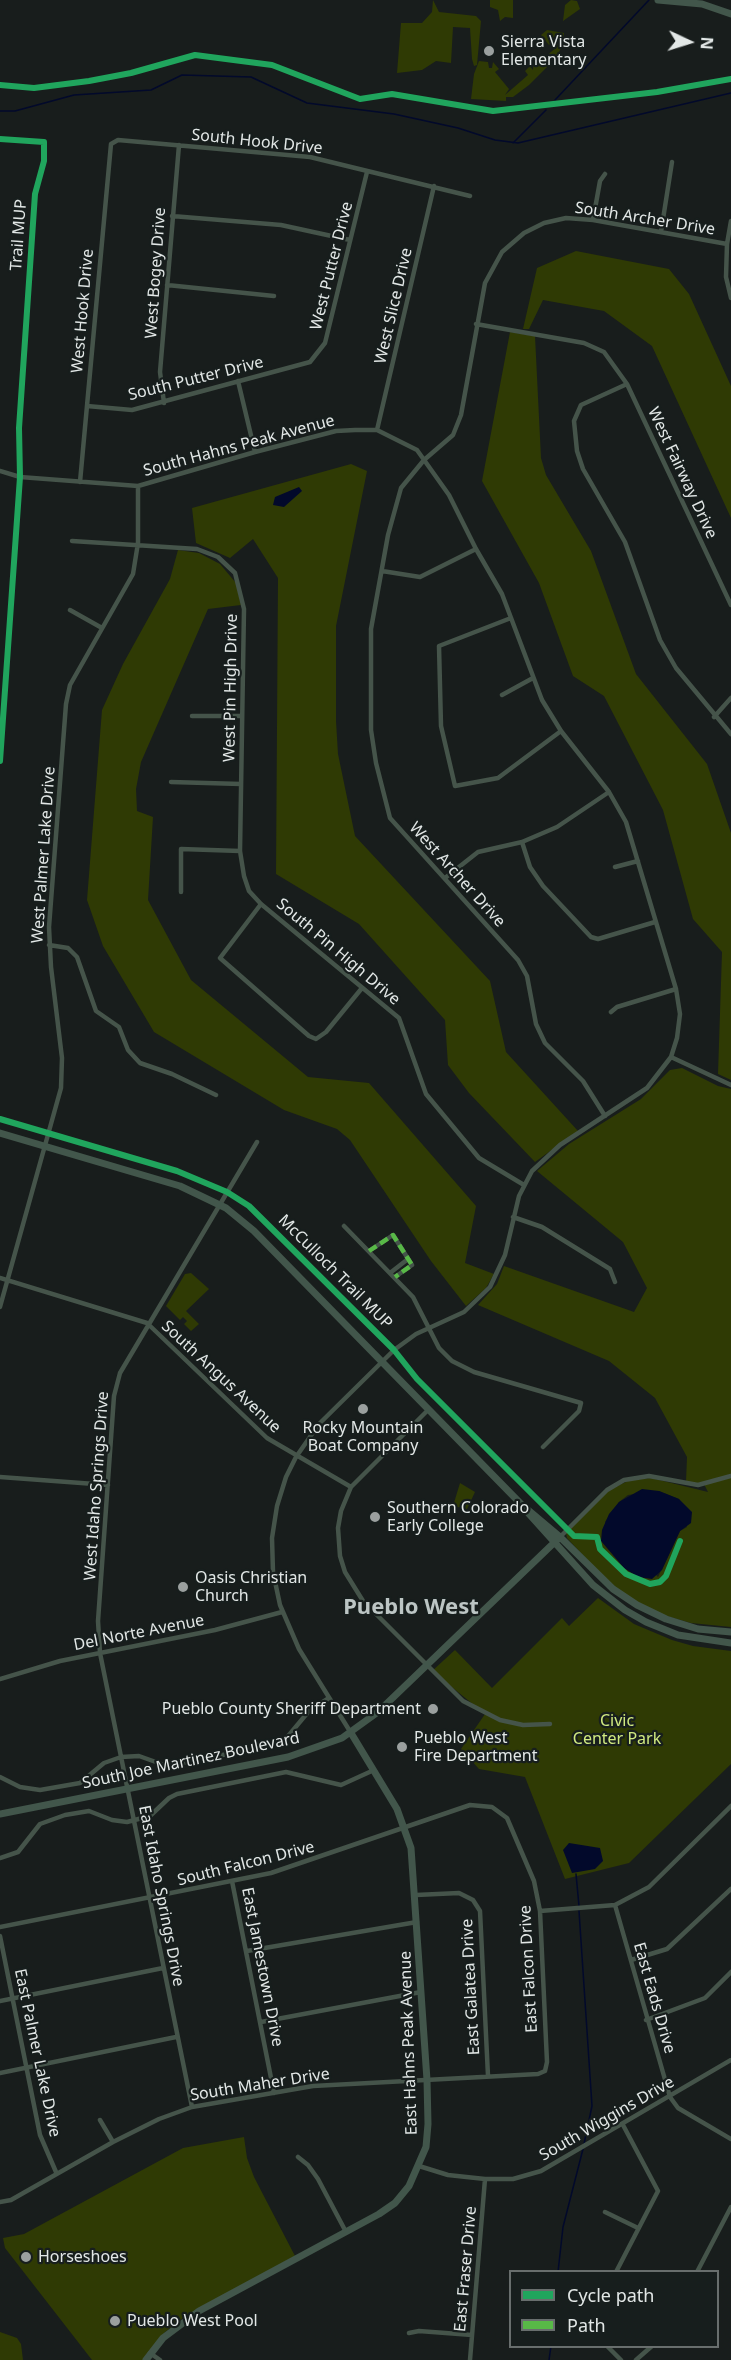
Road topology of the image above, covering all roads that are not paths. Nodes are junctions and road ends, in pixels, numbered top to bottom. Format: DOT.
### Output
graph roads {
  1 [pos="658,0"];
  2 [pos="731,15"];
  3 [pos="111,144"];
  4 [pos="179,145"];
  5 [pos="672,162"];
  6 [pos="367,172"];
  7 [pos="605,174"];
  8 [pos="434,186"];
  9 [pos="470,196"];
  10 [pos="172,216"];
  11 [pos="593,220"];
  12 [pos="731,221"];
  13 [pos="661,232"];
  14 [pos="350,240"];
  15 [pos="727,244"];
  16 [pos="167,285"];
  17 [pos="730,292"];
  18 [pos="274,296"];
  19 [pos="731,298"];
  20 [pos="476,324"];
  21 [pos="310,362"];
  22 [pos="238,381"];
  23 [pos="627,384"];
  24 [pos="164,403"];
  25 [pos="87,406"];
  26 [pos="377,430"];
  27 [pos="255,452"];
  28 [pos="424,460"];
  29 [pos="0,471"];
  30 [pos="80,482"];
  31 [pos="138,486"];
  32 [pos="72,541"];
  33 [pos="138,543"];
  34 [pos="476,549"];
  35 [pos="382,571"];
  36 [pos="731,604"];
  37 [pos="70,610"];
  38 [pos="511,618"];
  39 [pos="102,628"];
  40 [pos="533,678"];
  41 [pos="502,695"];
  42 [pos="731,698"];
  43 [pos="192,716"];
  44 [pos="242,717"];
  45 [pos="714,717"];
  46 [pos="561,731"];
  47 [pos="731,734"];
  48 [pos="171,782"];
  49 [pos="242,784"];
  50 [pos="609,792"];
  51 [pos="522,842"];
  52 [pos="240,851"];
  53 [pos="638,861"];
  54 [pos="615,867"];
  55 [pos="445,878"];
  56 [pos="181,892"];
  57 [pos="261,904"];
  58 [pos="655,922"];
  59 [pos="50,945"];
  60 [pos="362,988"];
  61 [pos="676,989"];
  62 [pos="611,1012"];
  63 [pos="671,1057"];
  64 [pos="731,1084"];
  65 [pos="216,1095"];
  66 [pos="606,1116"];
  67 [pos="0,1133"];
  68 [pos="257,1142"];
  69 [pos="46,1147"];
  70 [pos="524,1185"];
  71 [pos="220,1204"];
  72 [pos="513,1217"];
  73 [pos="344,1226"];
  74 [pos="369,1251"];
  75 [pos="408,1259"];
  76 [pos="390,1273"];
  77 [pos="395,1277"];
  78 [pos="0,1278"];
  79 [pos="8,1280"];
  80 [pos="615,1282"];
  81 [pos="0,1307"];
  82 [pos="147,1323"];
  83 [pos="429,1328"];
  84 [pos="382,1361"];
  85 [pos="429,1409"];
  86 [pos="543,1447"];
  87 [pos="296,1456"];
  88 [pos="731,1476"];
  89 [pos="0,1477"];
  90 [pos="108,1485"];
  91 [pos="351,1487"];
  92 [pos="522,1505"];
  93 [pos="560,1537"];
  94 [pos="553,1544"];
  95 [pos="282,1612"];
  96 [pos="731,1632"];
  97 [pos="731,1643"];
  98 [pos="100,1653"];
  99 [pos="426,1665"];
  100 [pos="0,1679"];
  101 [pos="329,1698"];
  102 [pos="550,1724"];
  103 [pos="351,1732"];
  104 [pos="121,1757"];
  105 [pos="374,1770"];
  106 [pos="0,1777"];
  107 [pos="128,1788"];
  108 [pos="731,1806"];
  109 [pos="492,1808"];
  110 [pos="0,1814"];
  111 [pos="134,1820"];
  112 [pos="406,1828"];
  113 [pos="0,1858"];
  114 [pos="232,1881"];
  115 [pos="731,1889"];
  116 [pos="416,1895"];
  117 [pos="150,1898"];
  118 [pos="615,1905"];
  119 [pos="540,1911"];
  120 [pos="417,1922"];
  121 [pos="0,1928"];
  122 [pos="0,1936"];
  123 [pos="247,1952"];
  124 [pos="631,1960"];
  125 [pos="163,1968"];
  126 [pos="731,1972"];
  127 [pos="421,1992"];
  128 [pos="12,1999"];
  129 [pos="0,2001"];
  130 [pos="646,2020"];
  131 [pos="261,2022"];
  132 [pos="176,2037"];
  133 [pos="731,2060"];
  134 [pos="27,2069"];
  135 [pos="545,2071"];
  136 [pos="0,2073"];
  137 [pos="488,2076"];
  138 [pos="427,2080"];
  139 [pos="274,2093"];
  140 [pos="670,2097"];
  141 [pos="192,2108"];
  142 [pos="100,2120"];
  143 [pos="623,2126"];
  144 [pos="731,2139"];
  145 [pos="113,2142"];
  146 [pos="298,2157"];
  147 [pos="419,2166"];
  148 [pos="56,2172"];
  149 [pos="485,2179"];
  150 [pos="0,2202"];
  151 [pos="731,2207"];
  152 [pos="605,2212"];
  153 [pos="638,2228"];
  154 [pos="346,2232"];
  155 [pos="617,2270"];
  156 [pos="698,2270"];
  157 [pos="409,2333"];
  158 [pos="472,2335"];
  159 [pos="610,2348"];
  160 [pos="650,2348"];
  161 [pos="148,2357"];
  162 [pos="160,2360"];
  163 [pos="470,2360"];
  164 [pos="621,2360"];
  165 [pos="636,2360"];
  1 -- 2 [label="main road"];
  3 -- 4 [label="street, South Hook Drive"];
  3 -- 25 [label="street, West Hook Drive"];
  4 -- 6 [label="street, South Hook Drive"];
  4 -- 10 [label="street, West Bogey Drive"];
  5 -- 13 [label="street"];
  6 -- 8 [label="street, South Hook Drive"];
  6 -- 14 [label="street, West Putter Drive"];
  7 -- 11 [label="street"];
  8 -- 9 [label="street, South Hook Drive"];
  8 -- 26 [label="street, West Slice Drive"];
  10 -- 14 [label="street"];
  10 -- 16 [label="street, West Bogey Drive"];
  11 -- 13 [label="street, South Archer Drive"];
  11 -- 20 [label="street, South Archer Drive"];
  12 -- 15 [label="street"];
  13 -- 15 [label="street, South Archer Drive"];
  14 -- 21 [label="street, West Putter Drive"];
  15 -- 17 [label="street"];
  16 -- 18 [label="street"];
  16 -- 24 [label="street, West Bogey Drive"];
  17 -- 19 [label="street"];
  20 -- 23 [label="street, West Fairway Drive"];
  20 -- 28 [label="street, West Archer Drive"];
  21 -- 22 [label="street, South Putter Drive"];
  22 -- 24 [label="street, South Putter Drive"];
  22 -- 27 [label="street"];
  23 -- 36 [label="street, West Fairway Drive"];
  23 -- 45 [label="street"];
  24 -- 25 [label="street, South Putter Drive"];
  25 -- 30 [label="street, West Hook Drive"];
  26 -- 27 [label="street, South Hahns Peak Avenue"];
  26 -- 28 [label="street"];
  27 -- 31 [label="street, South Hahns Peak Avenue"];
  28 -- 34 [label="street"];
  28 -- 35 [label="street, West Archer Drive"];
  29 -- 30 [label="street, South Hahns Peak Avenue"];
  30 -- 31 [label="street, South Hahns Peak Avenue"];
  31 -- 33 [label="street, West Palmer Lake Drive"];
  32 -- 33 [label="street, West Pin High Drive"];
  33 -- 39 [label="street, West Palmer Lake Drive"];
  33 -- 44 [label="street, West Pin High Drive"];
  34 -- 35 [label="street"];
  34 -- 38 [label="street"];
  35 -- 55 [label="street, West Archer Drive"];
  37 -- 39 [label="street"];
  38 -- 40 [label="street"];
  38 -- 46 [label="street"];
  39 -- 59 [label="street, West Palmer Lake Drive"];
  40 -- 41 [label="street"];
  40 -- 46 [label="street"];
  42 -- 45 [label="street"];
  43 -- 44 [label="street"];
  44 -- 49 [label="street, West Pin High Drive"];
  45 -- 47 [label="street"];
  46 -- 50 [label="street"];
  48 -- 49 [label="street"];
  49 -- 52 [label="street, West Pin High Drive"];
  50 -- 51 [label="street"];
  50 -- 53 [label="street"];
  51 -- 55 [label="street"];
  51 -- 58 [label="street"];
  52 -- 56 [label="street"];
  52 -- 57 [label="street, West Pin High Drive"];
  53 -- 54 [label="street"];
  53 -- 58 [label="street"];
  55 -- 66 [label="street, West Archer Drive"];
  57 -- 60 [label="street, South Pin High Drive"];
  57 -- 60 [label="street"];
  58 -- 61 [label="street"];
  59 -- 65 [label="street"];
  59 -- 69 [label="street, West Palmer Lake Drive"];
  60 -- 70 [label="street, South Pin High Drive"];
  61 -- 62 [label="street"];
  61 -- 63 [label="street"];
  63 -- 64 [label="street"];
  63 -- 66 [label="street, East Hahns Peak Avenue"];
  66 -- 70 [label="street, East Hahns Peak Avenue"];
  67 -- 69 [label="main road"];
  68 -- 71 [label="street, West Idaho Springs Drive"];
  69 -- 71 [label="main road"];
  69 -- 79 [label="street, West Palmer Lake Drive"];
  70 -- 72 [label="street, East Hahns Peak Avenue"];
  71 -- 82 [label="street, West Idaho Springs Drive"];
  71 -- 84 [label="main road"];
  72 -- 80 [label="street"];
  72 -- 83 [label="street, East Hahns Peak Avenue"];
  73 -- 74 [label="street"];
  74 -- 75 [label="street"];
  74 -- 76 [label="street"];
  75 -- 76 [label="street"];
  75 -- 77 [label="street"];
  76 -- 77 [label="street"];
  77 -- 83 [label="street"];
  78 -- 79 [label="street, South Angus Avenue"];
  79 -- 81 [label="street, West Palmer Lake Drive"];
  79 -- 82 [label="street, South Angus Avenue"];
  82 -- 87 [label="street, South Angus Avenue"];
  82 -- 90 [label="street, West Idaho Springs Drive"];
  83 -- 84 [label="street, East Hahns Peak Avenue"];
  83 -- 86 [label="street"];
  84 -- 85 [label="main road"];
  84 -- 87 [label="street, East Hahns Peak Avenue"];
  85 -- 91 [label="street"];
  85 -- 92 [label="main road"];
  87 -- 91 [label="street, South Angus Avenue"];
  87 -- 95 [label="street, East Hahns Peak Avenue"];
  88 -- 93 [label="street"];
  89 -- 90 [label="street"];
  90 -- 98 [label="street, West Idaho Springs Drive"];
  91 -- 99 [label="street"];
  92 -- 93 [label="main road"];
  92 -- 94 [label="main road"];
  93 -- 94 [label="main road, South Joe Martinez Boulevard"];
  93 -- 96 [label="main road"];
  94 -- 97 [label="main road"];
  94 -- 99 [label="main road, South Joe Martinez Boulevard"];
  95 -- 98 [label="street, Del Norte Avenue"];
  95 -- 101 [label="street, East Hahns Peak Avenue"];
  98 -- 100 [label="street, Del Norte Avenue"];
  98 -- 104 [label="street, East Idaho Springs Drive"];
  99 -- 102 [label="street"];
  99 -- 103 [label="main road, South Joe Martinez Boulevard"];
  101 -- 103 [label="street, East Hahns Peak Avenue"];
  101 -- 104 [label="street"];
  103 -- 105 [label="main road, East Hahns Peak Avenue"];
  103 -- 107 [label="main road, South Joe Martinez Boulevard"];
  104 -- 106 [label="street"];
  104 -- 107 [label="street, East Idaho Springs Drive"];
  105 -- 111 [label="street"];
  105 -- 112 [label="main road, East Hahns Peak Avenue"];
  107 -- 110 [label="main road, South Joe Martinez Boulevard"];
  107 -- 111 [label="street, East Idaho Springs Drive"];
  108 -- 118 [label="street"];
  109 -- 112 [label="street, South Falcon Drive"];
  109 -- 119 [label="street, East Falcon Drive"];
  111 -- 113 [label="street"];
  111 -- 117 [label="street, East Idaho Springs Drive"];
  112 -- 114 [label="street, South Falcon Drive"];
  112 -- 116 [label="main road, East Hahns Peak Avenue"];
  114 -- 117 [label="street, South Falcon Drive"];
  114 -- 123 [label="street, East Jamestown Drive"];
  115 -- 124 [label="street"];
  116 -- 120 [label="main road, East Hahns Peak Avenue"];
  116 -- 137 [label="street, East Galatea Drive"];
  117 -- 121 [label="street, South Falcon Drive"];
  117 -- 125 [label="street, East Idaho Springs Drive"];
  118 -- 119 [label="street"];
  118 -- 124 [label="street, East Eads Drive"];
  119 -- 135 [label="street, East Falcon Drive"];
  120 -- 123 [label="street"];
  120 -- 127 [label="main road, East Hahns Peak Avenue"];
  122 -- 128 [label="street, East Palmer Lake Drive"];
  123 -- 131 [label="street, East Jamestown Drive"];
  124 -- 130 [label="street, East Eads Drive"];
  125 -- 128 [label="street"];
  125 -- 132 [label="street, East Idaho Springs Drive"];
  126 -- 130 [label="street"];
  127 -- 131 [label="street"];
  127 -- 138 [label="main road, East Hahns Peak Avenue"];
  128 -- 129 [label="street"];
  128 -- 134 [label="street, East Palmer Lake Drive"];
  130 -- 140 [label="street, East Eads Drive"];
  131 -- 139 [label="street, East Jamestown Drive"];
  132 -- 134 [label="street"];
  132 -- 141 [label="street, East Idaho Springs Drive"];
  133 -- 140 [label="street, South Wiggins Drive"];
  134 -- 136 [label="street"];
  134 -- 148 [label="street, East Palmer Lake Drive"];
  135 -- 137 [label="street, South Maher Drive"];
  137 -- 138 [label="street, South Maher Drive"];
  138 -- 139 [label="street, South Maher Drive"];
  138 -- 147 [label="main road, East Hahns Peak Avenue"];
  139 -- 141 [label="street, South Maher Drive"];
  140 -- 143 [label="street, South Wiggins Drive"];
  140 -- 144 [label="street"];
  141 -- 145 [label="street, South Maher Drive"];
  142 -- 145 [label="street"];
  143 -- 149 [label="street, South Wiggins Drive"];
  143 -- 153 [label="street"];
  145 -- 148 [label="street, South Maher Drive"];
  146 -- 154 [label="street"];
  147 -- 149 [label="street, South Wiggins Drive"];
  147 -- 154 [label="main road, East Hahns Peak Avenue"];
  148 -- 150 [label="street, South Maher Drive"];
  149 -- 158 [label="street, East Fraser Drive"];
  151 -- 156 [label="street"];
  152 -- 153 [label="street"];
  153 -- 155 [label="street"];
  154 -- 161 [label="main road, East Hahns Peak Avenue"];
  157 -- 158 [label="street"];
  158 -- 163 [label="street, East Fraser Drive"];
  159 -- 164 [label="street"];
  160 -- 165 [label="street"];
  161 -- 162 [label="street"];
}
